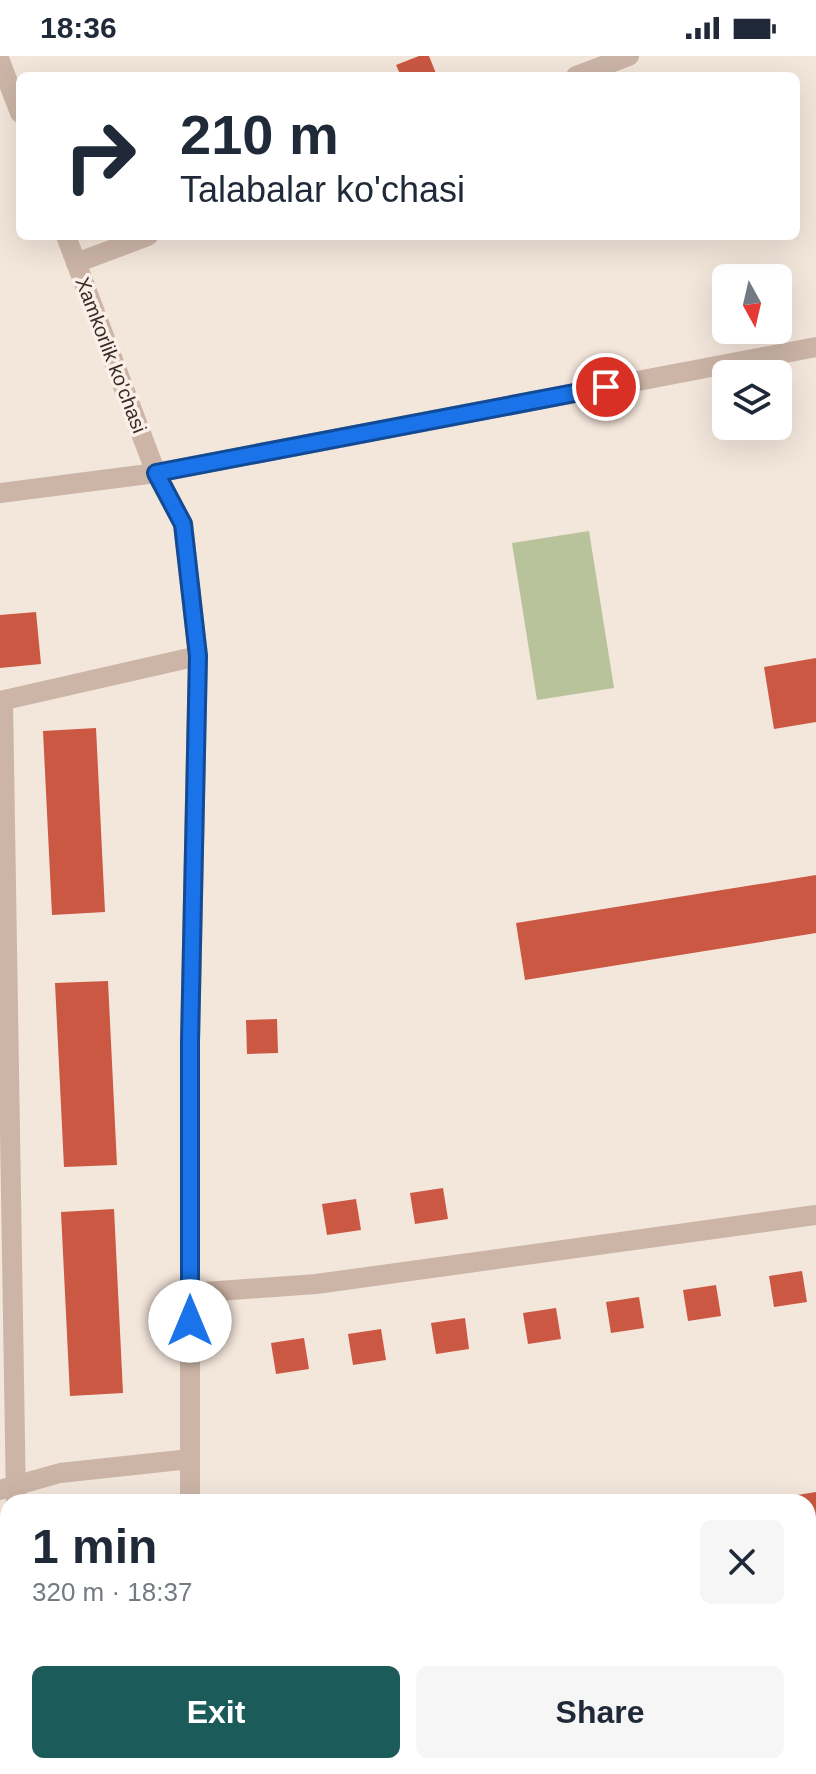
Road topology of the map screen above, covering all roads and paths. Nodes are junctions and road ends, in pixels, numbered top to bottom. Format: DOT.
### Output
graph roads {
  1 [pos="629,56"];
  2 [pos="0,61"];
  3 [pos="587,72"];
  4 [pos="16,103"];
  5 [pos="67,240"];
  6 [pos="137,240"];
  7 [pos="76,263"];
  8 [pos="816,347"];
  9 [pos="156,473"];
  10 [pos="0,493"];
  11 [pos="198,656"];
  12 [pos="1,701"];
  13 [pos="816,1215"];
  14 [pos="190,1293"];
  15 [pos="190,1459"];
  16 [pos="11,1492"];
  17 [pos="190,1494"];
  1 -- 3 [label="street"];
  2 -- 4 [label="street"];
  5 -- 7 [label="street, Xamkorlik ko'chasi"];
  6 -- 7 [label="street"];
  7 -- 9 [label="street, Xamkorlik ko'chasi"];
  8 -- 9 [label="street"];
  9 -- 10 [label="street"];
  9 -- 11 [label="street, Xamkorlik ko'chasi"];
  11 -- 12 [label="street"];
  11 -- 14 [label="street, Xamkorlik ko'chasi"];
  12 -- 16 [label="street"];
  13 -- 14 [label="street"];
  14 -- 15 [label="street, Xamkorlik ko'chasi"];
  15 -- 16 [label="street"];
  15 -- 17 [label="street, Xamkorlik ko'chasi"];
}
